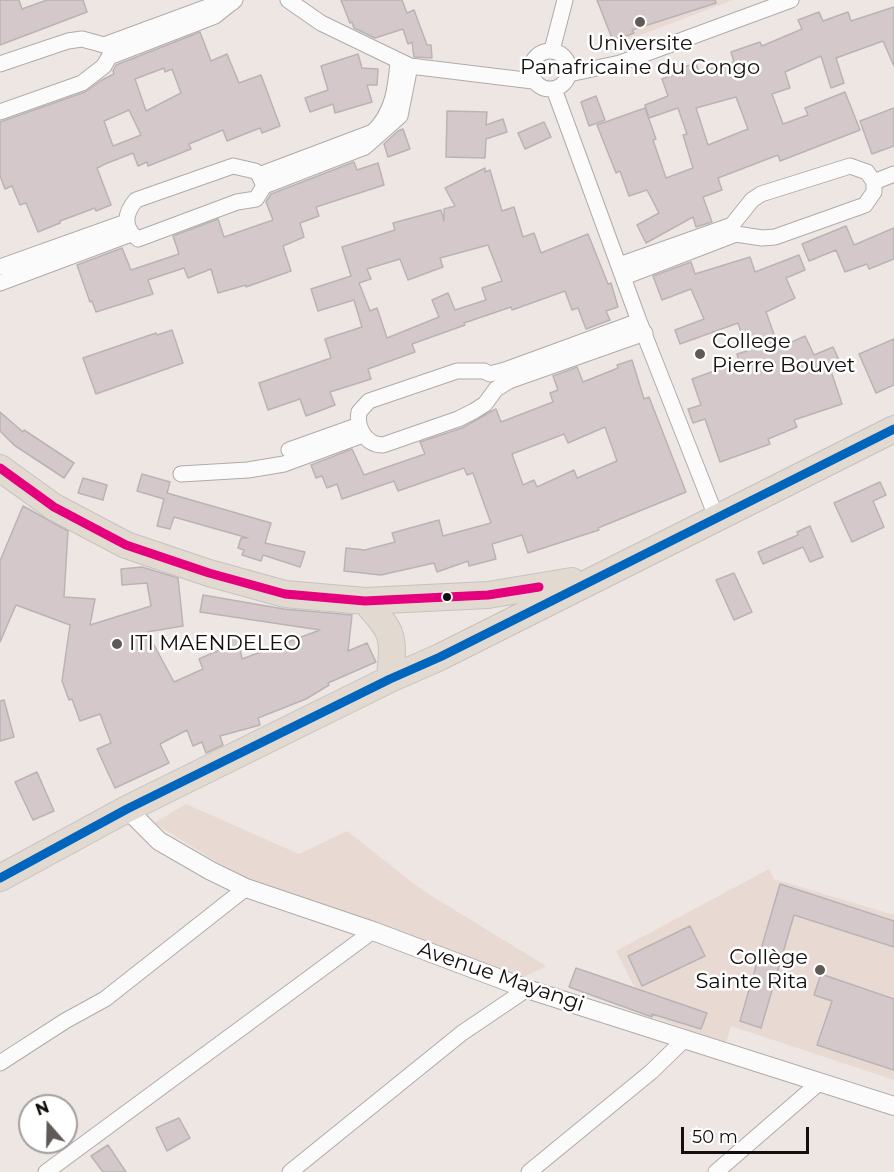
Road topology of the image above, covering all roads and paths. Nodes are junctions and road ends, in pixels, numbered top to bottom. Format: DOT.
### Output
graph roads {
  1 [pos="288,0"];
  2 [pos="565,0"];
  3 [pos="791,0"];
  4 [pos="233,2"];
  5 [pos="552,50"];
  6 [pos="106,51"];
  7 [pos="0,64"];
  8 [pos="404,64"];
  9 [pos="569,74"];
  10 [pos="533,81"];
  11 [pos="554,89"];
  12 [pos="0,112"];
  13 [pos="894,174"];
  14 [pos="262,181"];
  15 [pos="874,182"];
  16 [pos="129,228"];
  17 [pos="734,229"];
  18 [pos="0,267"];
  19 [pos="622,271"];
  20 [pos="0,283"];
  21 [pos="642,327"];
  22 [pos="490,374"];
  23 [pos="496,389"];
  24 [pos="894,429"];
  25 [pos="361,430"];
  26 [pos="289,450"];
  27 [pos="0,468"];
  28 [pos="181,474"];
  29 [pos="717,519"];
  30 [pos="599,576"];
  31 [pos="365,601"];
  32 [pos="390,679"];
  33 [pos="127,809"];
  34 [pos="0,878"];
  35 [pos="246,888"];
  36 [pos="373,931"];
  37 [pos="527,989"];
  38 [pos="685,1039"];
  39 [pos="0,1063"];
  40 [pos="820,1082"];
  41 [pos="894,1106"];
  42 [pos="46,1172"];
  43 [pos="290,1172"];
  44 [pos="529,1172"];
  45 [pos="716,1172"];
  1 -- 8 [label="street"];
  2 -- 5 [label="street"];
  3 -- 9 [label="street"];
  4 -- 6 [label="street"];
  5 -- 9 [label="street"];
  5 -- 10 [label="street"];
  6 -- 7 [label="street"];
  6 -- 12 [label="street"];
  8 -- 10 [label="street"];
  8 -- 14 [label="street"];
  9 -- 11 [label="street"];
  10 -- 11 [label="street"];
  11 -- 19 [label="street"];
  13 -- 15 [label="street"];
  14 -- 16 [label="street"];
  14 -- 16 [label="street"];
  15 -- 17 [label="street"];
  15 -- 17 [label="street"];
  16 -- 18 [label="street"];
  16 -- 20 [label="street"];
  17 -- 19 [label="street"];
  19 -- 21 [label="street"];
  21 -- 22 [label="street"];
  21 -- 23 [label="street"];
  21 -- 29 [label="street"];
  22 -- 23 [label="street"];
  22 -- 25 [label="street"];
  23 -- 25 [label="street"];
  24 -- 29 [label="highway"];
  25 -- 26 [label="street"];
  25 -- 28 [label="street"];
  27 -- 31 [label="highway"];
  29 -- 30 [label="highway"];
  30 -- 31 [label="highway"];
  30 -- 32 [label="highway"];
  31 -- 32 [label="highway"];
  32 -- 33 [label="highway"];
  33 -- 34 [label="highway"];
  33 -- 35 [label="street, Avenue Mayangi"];
  35 -- 36 [label="street, Avenue Mayangi"];
  35 -- 39 [label="street"];
  36 -- 37 [label="street, Avenue Mayangi"];
  36 -- 42 [label="street"];
  37 -- 38 [label="street, Avenue Mayangi"];
  37 -- 43 [label="street"];
  38 -- 40 [label="street, Avenue Mayangi"];
  38 -- 44 [label="street"];
  40 -- 41 [label="street, Avenue Mayangi"];
  40 -- 45 [label="street"];
}
